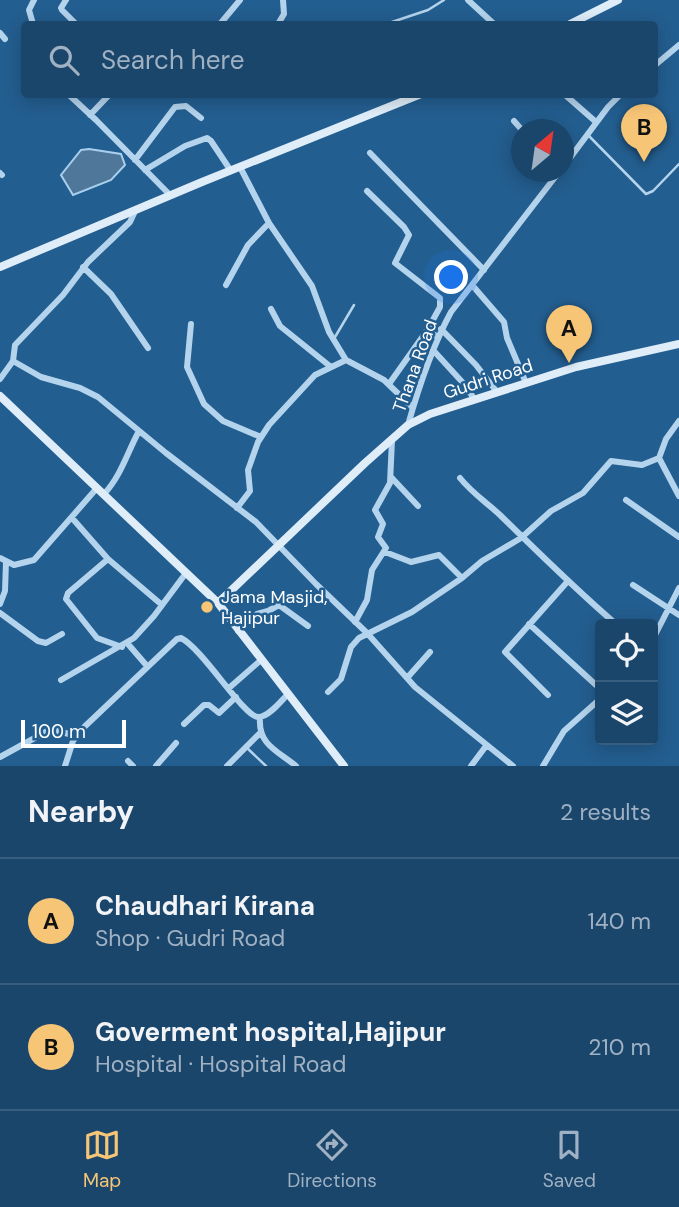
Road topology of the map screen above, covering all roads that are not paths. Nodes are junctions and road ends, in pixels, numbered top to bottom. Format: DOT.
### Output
graph roads {
  1 [pos="34,0"];
  2 [pos="66,0"];
  3 [pos="240,0"];
  4 [pos="283,0"];
  5 [pos="444,0"];
  6 [pos="468,0"];
  7 [pos="629,0"];
  8 [pos="617,1"];
  9 [pos="32,21"];
  10 [pos="73,21"];
  11 [pos="222,21"];
  12 [pos="280,21"];
  13 [pos="395,21"];
  14 [pos="491,21"];
  15 [pos="576,21"];
  16 [pos="0,33"];
  17 [pos="5,39"];
  18 [pos="679,45"];
  19 [pos="658,63"];
  20 [pos="72,98"];
  21 [pos="106,98"];
  22 [pos="411,98"];
  23 [pos="569,98"];
  24 [pos="617,98"];
  25 [pos="90,115"];
  26 [pos="201,118"];
  27 [pos="596,122"];
  28 [pos="587,134"];
  29 [pos="574,152"];
  30 [pos="370,153"];
  31 [pos="135,160"];
  32 [pos="679,164"];
  33 [pos="235,169"];
  34 [pos="145,170"];
  35 [pos="552,182"];
  36 [pos="367,191"];
  37 [pos="170,195"];
  38 [pos="136,209"];
  39 [pos="269,223"];
  40 [pos="0,267"];
  41 [pos="83,267"];
  42 [pos="484,270"];
  43 [pos="226,285"];
  44 [pos="471,285"];
  45 [pos="354,305"];
  46 [pos="271,309"];
  47 [pos="191,324"];
  48 [pos="428,329"];
  49 [pos="441,329"];
  50 [pos="438,338"];
  51 [pos="333,340"];
  52 [pos="679,344"];
  53 [pos="148,348"];
  54 [pos="433,350"];
  55 [pos="346,360"];
  56 [pos="13,361"];
  57 [pos="331,367"];
  58 [pos="0,379"];
  59 [pos="526,383"];
  60 [pos="388,384"];
  61 [pos="497,392"];
  62 [pos="0,396"];
  63 [pos="475,400"];
  64 [pos="413,408"];
  65 [pos="679,421"];
  66 [pos="408,425"];
  67 [pos="139,431"];
  68 [pos="261,437"];
  69 [pos="392,440"];
  70 [pos="659,458"];
  71 [pos="391,477"];
  72 [pos="460,478"];
  73 [pos="101,491"];
  74 [pos="679,496"];
  75 [pos="626,500"];
  76 [pos="418,506"];
  77 [pos="237,508"];
  78 [pos="72,518"];
  79 [pos="679,537"];
  80 [pos="521,538"];
  81 [pos="279,545"];
  82 [pos="385,552"];
  83 [pos="108,559"];
  84 [pos="3,560"];
  85 [pos="186,573"];
  86 [pos="462,578"];
  87 [pos="568,581"];
  88 [pos="633,585"];
  89 [pos="679,588"];
  90 [pos="218,603"];
  91 [pos="0,604"];
  92 [pos="162,605"];
  93 [pos="669,608"];
  94 [pos="0,613"];
  95 [pos="679,615"];
  96 [pos="610,619"];
  97 [pos="355,622"];
  98 [pos="529,624"];
  99 [pos="308,626"];
  100 [pos="658,629"];
  101 [pos="239,631"];
  102 [pos="367,633"];
  103 [pos="62,634"];
  104 [pos="125,645"];
  105 [pos="430,652"];
  106 [pos="261,660"];
  107 [pos="147,666"];
  108 [pos="407,678"];
  109 [pos="61,680"];
  110 [pos="595,684"];
  111 [pos="229,688"];
  112 [pos="328,692"];
  113 [pos="288,694"];
  114 [pos="548,695"];
  115 [pos="236,697"];
  116 [pos="595,705"];
  117 [pos="260,718"];
  118 [pos="184,724"];
  119 [pos="260,733"];
  120 [pos="76,736"];
  121 [pos="176,743"];
  122 [pos="486,746"];
  123 [pos="246,747"];
  124 [pos="0,757"];
  125 [pos="65,766"];
  126 [pos="156,766"];
  127 [pos="227,766"];
  128 [pos="266,766"];
  129 [pos="296,766"];
  130 [pos="344,766"];
  131 [pos="471,766"];
  132 [pos="513,766"];
  133 [pos="543,766"];
  1 -- 9 [label="street"];
  2 -- 10 [label="street"];
  3 -- 11 [label="street"];
  4 -- 12 [label="street"];
  5 -- 13 [label="lane"];
  6 -- 14 [label="street"];
  7 -- 8 [label="main road"];
  8 -- 15 [label="main road"];
  16 -- 17 [label="street"];
  18 -- 19 [label="street"];
  20 -- 25 [label="street"];
  21 -- 25 [label="street"];
  22 -- 33 [label="main road"];
  23 -- 27 [label="street"];
  24 -- 27 [label="street"];
  25 -- 31 [label="street"];
  26 -- 31 [label="street"];
  27 -- 28 [label="street"];
  28 -- 29 [label="street"];
  28 -- 32 [label="lane"];
  30 -- 42 [label="street"];
  31 -- 34 [label="street"];
  33 -- 34 [label="street"];
  33 -- 37 [label="main road"];
  33 -- 39 [label="street"];
  34 -- 37 [label="street"];
  35 -- 42 [label="street, Thana Road"];
  36 -- 48 [label="street"];
  37 -- 38 [label="main road"];
  38 -- 40 [label="main road"];
  38 -- 41 [label="street"];
  39 -- 43 [label="street"];
  39 -- 51 [label="street"];
  41 -- 53 [label="street"];
  41 -- 56 [label="street"];
  42 -- 44 [label="street, Thana Road"];
  44 -- 49 [label="street, Thana Road"];
  44 -- 59 [label="street"];
  45 -- 51 [label="lane"];
  46 -- 57 [label="street"];
  47 -- 68 [label="street"];
  48 -- 50 [label="street"];
  48 -- 60 [label="street"];
  49 -- 50 [label="street, Thana Road"];
  49 -- 61 [label="street"];
  50 -- 54 [label="street, Thana Road"];
  51 -- 55 [label="street"];
  52 -- 59 [label="main road, Gudri Road"];
  54 -- 63 [label="street"];
  54 -- 64 [label="street, Thana Road"];
  55 -- 57 [label="street"];
  55 -- 60 [label="street"];
  56 -- 58 [label="street"];
  56 -- 67 [label="street"];
  57 -- 68 [label="street"];
  59 -- 61 [label="main road, Gudri Road"];
  60 -- 64 [label="street"];
  61 -- 63 [label="main road, Gudri Road"];
  62 -- 73 [label="main road"];
  63 -- 66 [label="main road, Gudri Road"];
  64 -- 66 [label="street, Thana Road"];
  65 -- 70 [label="street"];
  66 -- 69 [label="main road, Gudri Road"];
  67 -- 73 [label="street"];
  67 -- 77 [label="street"];
  68 -- 77 [label="street"];
  69 -- 71 [label="street"];
  69 -- 81 [label="main road, Gudri Road"];
  70 -- 74 [label="street"];
  70 -- 80 [label="street"];
  71 -- 76 [label="street"];
  71 -- 82 [label="street"];
  72 -- 80 [label="street"];
  73 -- 78 [label="street"];
  73 -- 85 [label="main road"];
  75 -- 79 [label="street"];
  77 -- 81 [label="street"];
  78 -- 83 [label="street"];
  78 -- 84 [label="street"];
  80 -- 86 [label="street"];
  80 -- 87 [label="street"];
  81 -- 90 [label="main road, Gudri Road"];
  81 -- 97 [label="street"];
  82 -- 86 [label="street"];
  82 -- 97 [label="street"];
  83 -- 92 [label="street"];
  83 -- 104 [label="street"];
  84 -- 91 [label="street"];
  85 -- 90 [label="main road"];
  85 -- 92 [label="street"];
  86 -- 102 [label="street"];
  87 -- 96 [label="street"];
  87 -- 98 [label="street"];
  88 -- 93 [label="street"];
  89 -- 93 [label="street"];
  90 -- 101 [label="main road"];
  92 -- 104 [label="street"];
  93 -- 95 [label="street"];
  93 -- 100 [label="street"];
  94 -- 103 [label="street"];
  97 -- 102 [label="street"];
  98 -- 110 [label="street"];
  98 -- 114 [label="street"];
  99 -- 101 [label="street"];
  101 -- 106 [label="main road"];
  102 -- 108 [label="street"];
  102 -- 112 [label="street"];
  104 -- 107 [label="street"];
  104 -- 109 [label="street"];
  105 -- 108 [label="street"];
  106 -- 111 [label="street"];
  106 -- 113 [label="main road"];
  107 -- 111 [label="street"];
  107 -- 120 [label="street"];
  108 -- 122 [label="street"];
  111 -- 115 [label="street"];
  113 -- 117 [label="street"];
  113 -- 130 [label="main road"];
  115 -- 117 [label="street"];
  115 -- 118 [label="street"];
  116 -- 133 [label="street"];
  117 -- 119 [label="street"];
  119 -- 123 [label="street"];
  119 -- 129 [label="street"];
  120 -- 124 [label="street"];
  120 -- 125 [label="street"];
  121 -- 126 [label="street"];
  122 -- 131 [label="street"];
  122 -- 132 [label="street"];
  123 -- 127 [label="street"];
  123 -- 128 [label="lane"];
}
